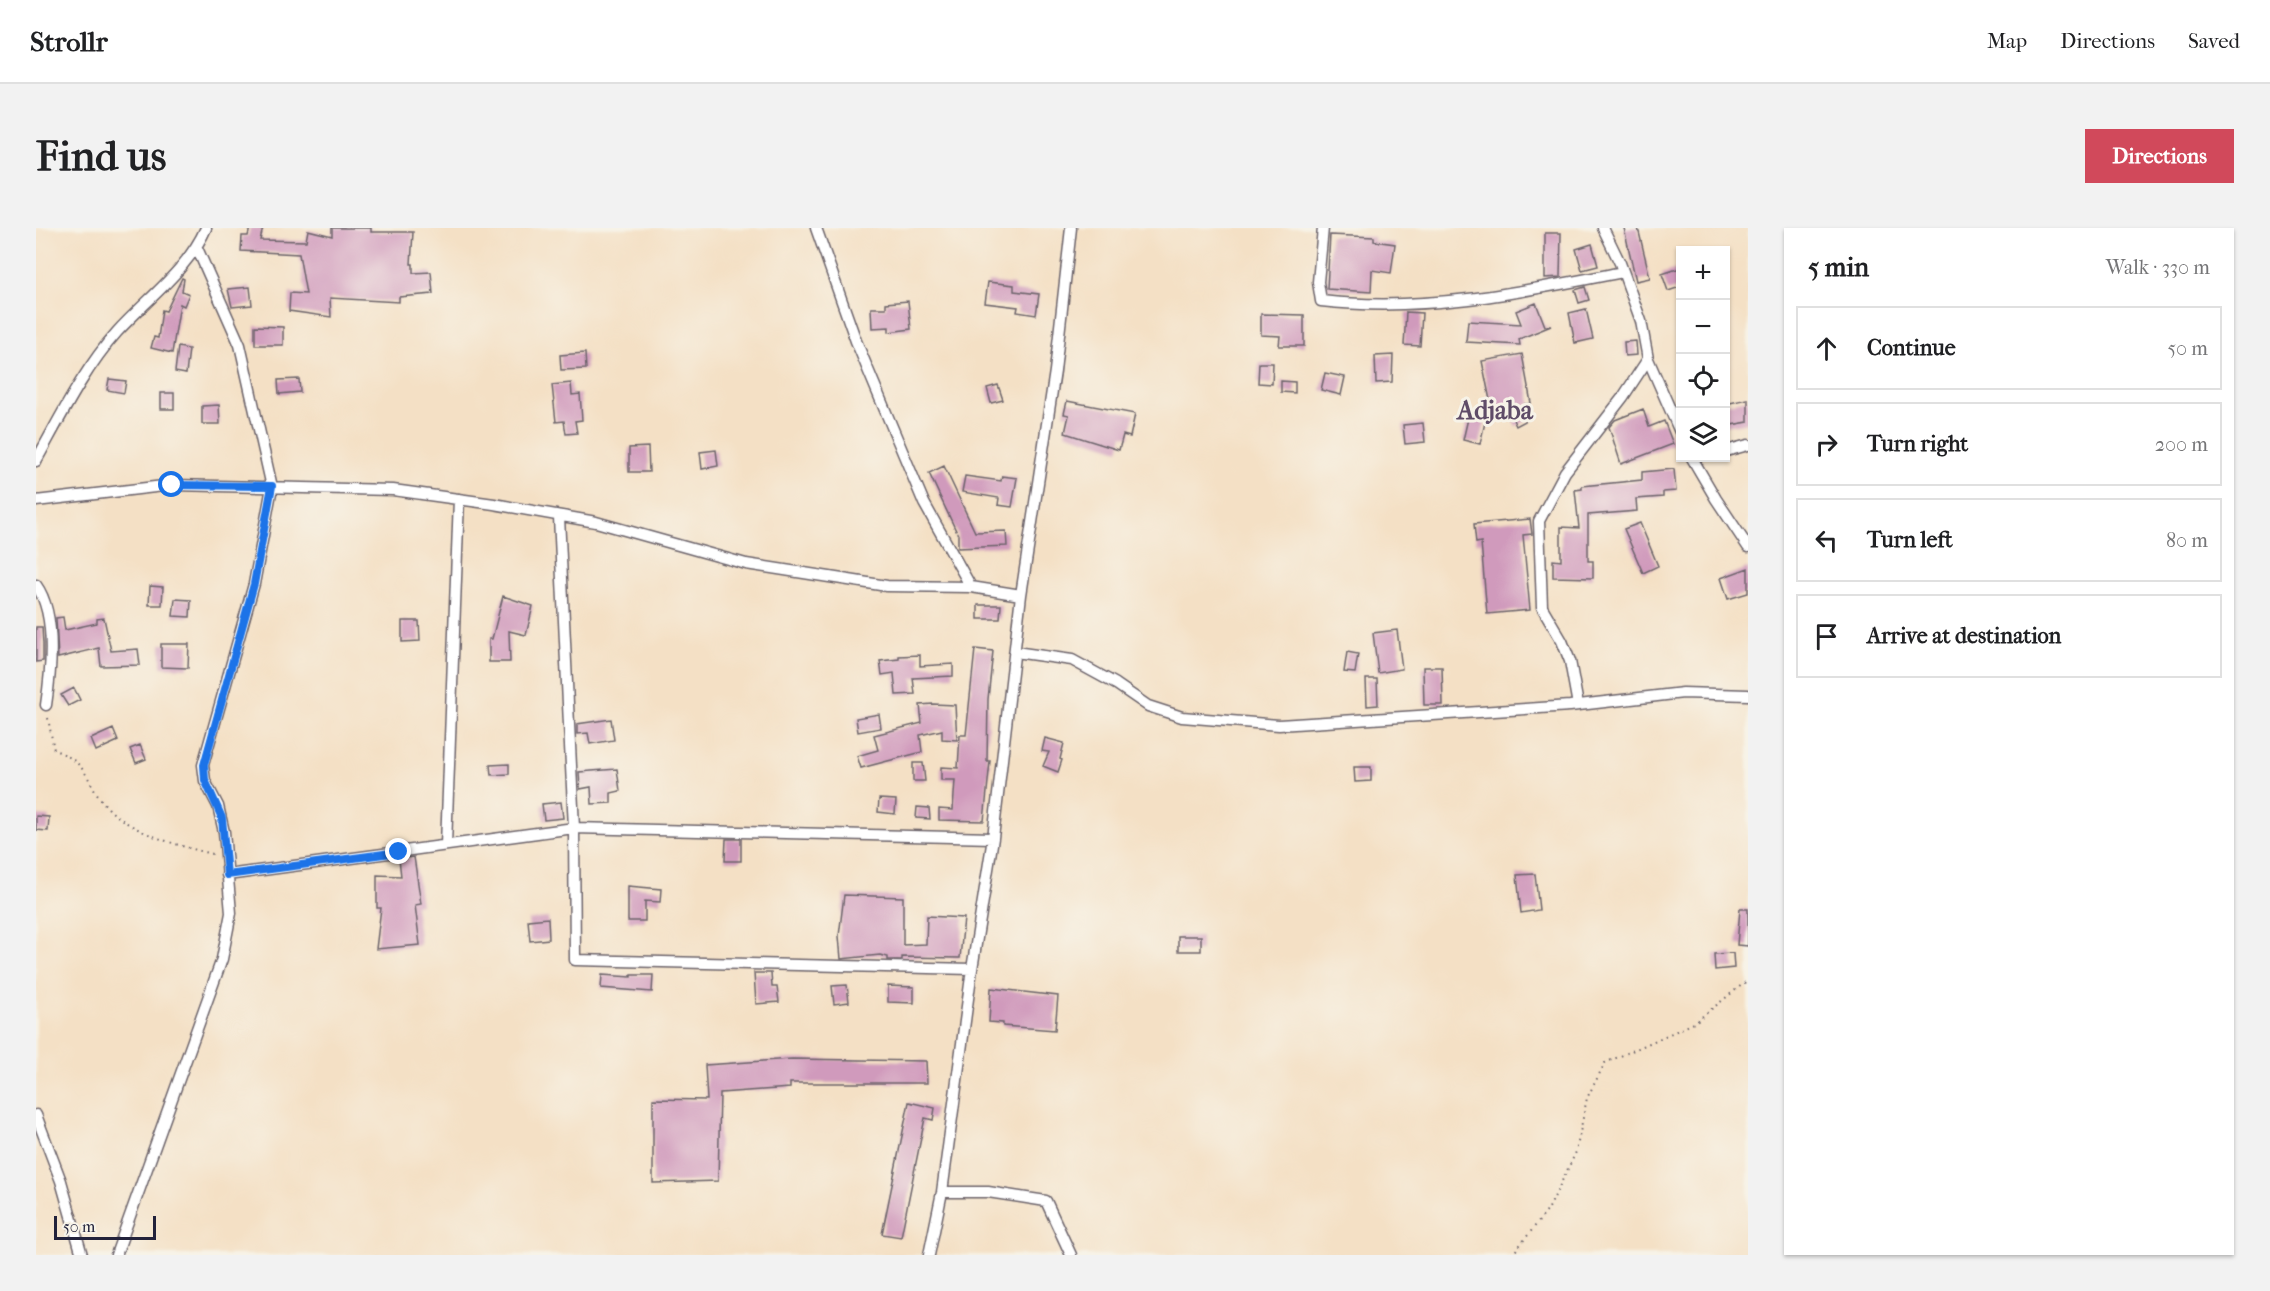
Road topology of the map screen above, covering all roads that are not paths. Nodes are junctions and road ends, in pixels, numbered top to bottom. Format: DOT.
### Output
graph roads {
  1 [pos="206,228"];
  2 [pos="816,228"];
  3 [pos="1071,228"];
  4 [pos="1323,228"];
  5 [pos="1603,228"];
  6 [pos="197,248"];
  7 [pos="1623,272"];
  8 [pos="1648,359"];
  9 [pos="1676,423"];
  10 [pos="1748,445"];
  11 [pos="1730,449"];
  12 [pos="36,461"];
  13 [pos="1695,462"];
  14 [pos="272,486"];
  15 [pos="459,499"];
  16 [pos="36,501"];
  17 [pos="559,517"];
  18 [pos="1748,547"];
  19 [pos="36,585"];
  20 [pos="971,587"];
  21 [pos="1021,595"];
  22 [pos="1015,652"];
  23 [pos="1748,695"];
  24 [pos="45,705"];
  25 [pos="1578,705"];
  26 [pos="574,828"];
  27 [pos="993,838"];
  28 [pos="446,845"];
  29 [pos="227,875"];
  30 [pos="972,969"];
  31 [pos="36,1114"];
  32 [pos="942,1192"];
  33 [pos="82,1255"];
  34 [pos="116,1255"];
  35 [pos="929,1255"];
  36 [pos="1071,1255"];
  1 -- 6 [label="street"];
  2 -- 20 [label="street"];
  3 -- 21 [label="street"];
  4 -- 7 [label="street"];
  5 -- 7 [label="street"];
  6 -- 12 [label="street"];
  6 -- 14 [label="street"];
  7 -- 8 [label="street"];
  8 -- 9 [label="street"];
  8 -- 25 [label="street"];
  10 -- 11 [label="street"];
  13 -- 18 [label="street"];
  14 -- 15 [label="street"];
  14 -- 16 [label="street"];
  14 -- 29 [label="street"];
  15 -- 17 [label="street"];
  15 -- 28 [label="street"];
  17 -- 20 [label="street"];
  17 -- 26 [label="street"];
  19 -- 24 [label="street"];
  20 -- 21 [label="street"];
  21 -- 22 [label="street"];
  22 -- 25 [label="street"];
  22 -- 27 [label="street"];
  23 -- 25 [label="street"];
  26 -- 27 [label="street"];
  26 -- 28 [label="street"];
  26 -- 30 [label="street"];
  27 -- 30 [label="street"];
  28 -- 29 [label="street"];
  29 -- 34 [label="street"];
  30 -- 32 [label="street"];
  31 -- 33 [label="street"];
  32 -- 35 [label="street"];
  32 -- 36 [label="street"];
}
